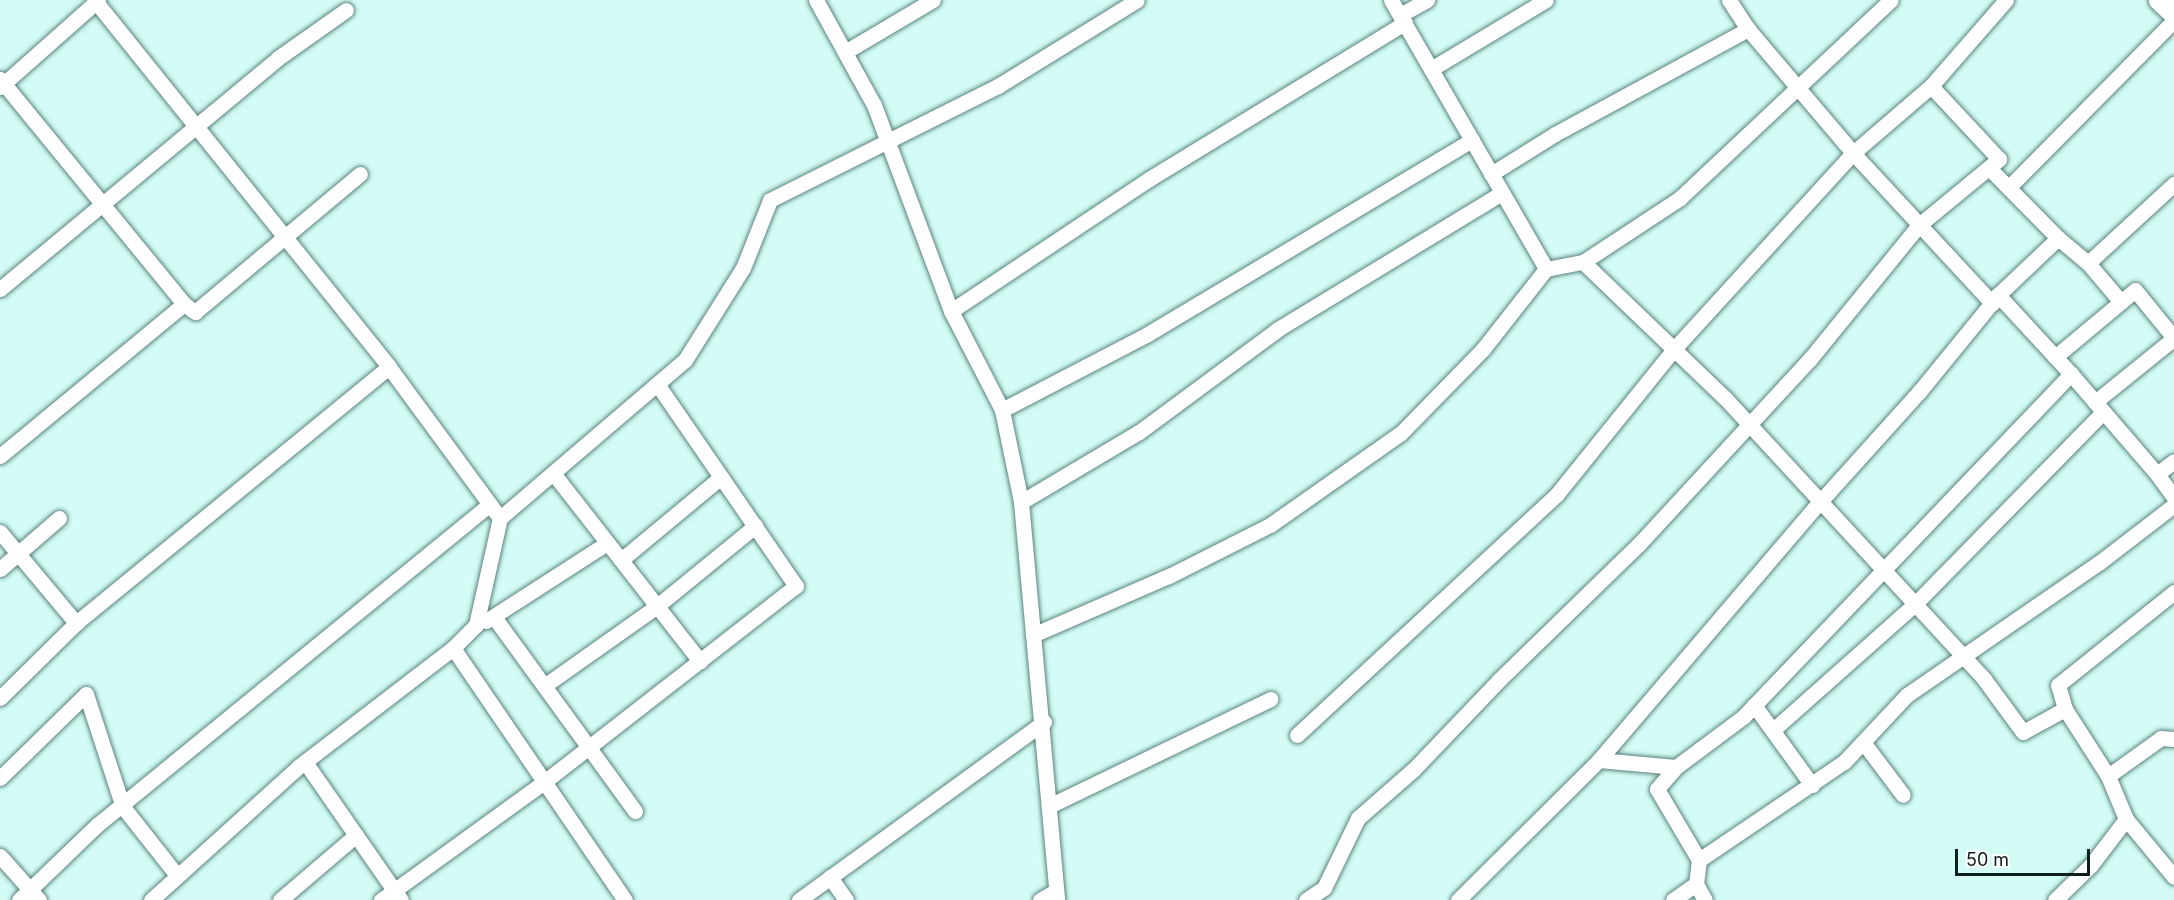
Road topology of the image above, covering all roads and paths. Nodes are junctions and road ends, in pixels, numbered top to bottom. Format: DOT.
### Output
graph roads {
  1 [pos="816,0"];
  2 [pos="933,0"];
  3 [pos="1137,0"];
  4 [pos="1391,0"];
  5 [pos="1427,0"];
  6 [pos="1546,0"];
  7 [pos="1891,0"];
  8 [pos="2007,0"];
  9 [pos="2160,0"];
  10 [pos="97,1"];
  11 [pos="1733,1"];
  12 [pos="346,10"];
  13 [pos="2174,13"];
  14 [pos="1402,19"];
  15 [pos="2174,20"];
  16 [pos="1748,29"];
  17 [pos="845,52"];
  18 [pos="1431,69"];
  19 [pos="1,84"];
  20 [pos="1797,86"];
  21 [pos="1931,86"];
  22 [pos="195,126"];
  23 [pos="1472,140"];
  24 [pos="888,142"];
  25 [pos="1853,153"];
  26 [pos="1989,168"];
  27 [pos="360,174"];
  28 [pos="1491,174"];
  29 [pos="2174,184"];
  30 [pos="2009,187"];
  31 [pos="1502,194"];
  32 [pos="102,204"];
  33 [pos="1919,225"];
  34 [pos="284,237"];
  35 [pos="2058,238"];
  36 [pos="1583,262"];
  37 [pos="2088,263"];
  38 [pos="1546,269"];
  39 [pos="0,290"];
  40 [pos="1995,299"];
  41 [pos="2121,302"];
  42 [pos="184,304"];
  43 [pos="951,311"];
  44 [pos="2174,338"];
  45 [pos="1674,349"];
  46 [pos="2055,357"];
  47 [pos="389,367"];
  48 [pos="2071,374"];
  49 [pos="657,384"];
  50 [pos="2099,407"];
  51 [pos="1002,410"];
  52 [pos="1747,423"];
  53 [pos="0,456"];
  54 [pos="2174,461"];
  55 [pos="553,473"];
  56 [pos="2157,474"];
  57 [pos="721,477"];
  58 [pos="2174,497"];
  59 [pos="1021,502"];
  60 [pos="1818,503"];
  61 [pos="490,504"];
  62 [pos="2174,505"];
  63 [pos="59,518"];
  64 [pos="500,518"];
  65 [pos="755,526"];
  66 [pos="0,532"];
  67 [pos="607,543"];
  68 [pos="17,552"];
  69 [pos="621,560"];
  70 [pos="0,569"];
  71 [pos="1882,571"];
  72 [pos="2174,592"];
  73 [pos="1914,605"];
  74 [pos="657,606"];
  75 [pos="494,617"];
  76 [pos="76,623"];
  77 [pos="476,625"];
  78 [pos="1033,635"];
  79 [pos="453,648"];
  80 [pos="1962,655"];
  81 [pos="700,661"];
  82 [pos="544,686"];
  83 [pos="0,698"];
  84 [pos="1270,699"];
  85 [pos="1754,705"];
  86 [pos="2065,709"];
  87 [pos="1044,722"];
  88 [pos="1773,730"];
  89 [pos="1297,735"];
  90 [pos="2174,739"];
  91 [pos="1863,742"];
  92 [pos="588,747"];
  93 [pos="1599,760"];
  94 [pos="305,762"];
  95 [pos="1676,767"];
  96 [pos="2108,776"];
  97 [pos="0,778"];
  98 [pos="544,782"];
  99 [pos="1812,784"];
  100 [pos="1903,795"];
  101 [pos="1049,806"];
  102 [pos="123,807"];
  103 [pos="635,811"];
  104 [pos="2126,819"];
  105 [pos="356,835"];
  106 [pos="0,856"];
  107 [pos="1699,860"];
  108 [pos="2172,870"];
  109 [pos="176,873"];
  110 [pos="830,877"];
  111 [pos="1696,884"];
  112 [pos="397,895"];
  113 [pos="29,896"];
  114 [pos="1056,896"];
  115 [pos="151,900"];
  116 [pos="280,900"];
  117 [pos="381,900"];
  118 [pos="625,900"];
  119 [pos="799,900"];
  120 [pos="846,900"];
  121 [pos="1040,900"];
  122 [pos="1306,900"];
  123 [pos="1458,900"];
  124 [pos="1673,900"];
  125 [pos="1705,900"];
  126 [pos="2055,900"];
  1 -- 17 [label="street"];
  2 -- 17 [label="street"];
  3 -- 24 [label="street"];
  4 -- 14 [label="street"];
  5 -- 14 [label="street"];
  6 -- 18 [label="street"];
  7 -- 20 [label="street"];
  8 -- 21 [label="street"];
  9 -- 13 [label="street"];
  10 -- 19 [label="street"];
  10 -- 22 [label="street"];
  11 -- 16 [label="street"];
  12 -- 22 [label="street"];
  14 -- 18 [label="street"];
  14 -- 43 [label="street"];
  15 -- 30 [label="street"];
  16 -- 20 [label="street"];
  16 -- 28 [label="street"];
  17 -- 24 [label="street"];
  18 -- 23 [label="street"];
  19 -- 32 [label="street"];
  20 -- 25 [label="street"];
  20 -- 36 [label="street"];
  21 -- 25 [label="street"];
  21 -- 26 [label="street"];
  22 -- 32 [label="street"];
  22 -- 34 [label="street"];
  23 -- 28 [label="street"];
  23 -- 51 [label="street"];
  24 -- 43 [label="street"];
  24 -- 49 [label="street"];
  25 -- 33 [label="street"];
  25 -- 45 [label="street"];
  26 -- 30 [label="street"];
  26 -- 33 [label="street"];
  27 -- 34 [label="street"];
  28 -- 31 [label="street"];
  29 -- 37 [label="street"];
  30 -- 35 [label="street"];
  31 -- 38 [label="street"];
  31 -- 59 [label="street"];
  32 -- 39 [label="street"];
  32 -- 42 [label="street"];
  33 -- 40 [label="street"];
  33 -- 52 [label="street"];
  34 -- 42 [label="street"];
  34 -- 47 [label="street"];
  35 -- 37 [label="street"];
  35 -- 40 [label="street"];
  36 -- 38 [label="street"];
  36 -- 45 [label="street"];
  37 -- 41 [label="street"];
  38 -- 78 [label="street"];
  40 -- 46 [label="street"];
  40 -- 60 [label="street"];
  41 -- 44 [label="street"];
  41 -- 46 [label="street"];
  42 -- 53 [label="street"];
  43 -- 51 [label="street"];
  44 -- 50 [label="street"];
  45 -- 52 [label="street"];
  45 -- 89 [label="street"];
  46 -- 48 [label="street"];
  47 -- 61 [label="street"];
  47 -- 76 [label="street"];
  48 -- 50 [label="street"];
  48 -- 71 [label="street"];
  49 -- 55 [label="street"];
  49 -- 57 [label="street"];
  50 -- 56 [label="street"];
  50 -- 73 [label="street"];
  51 -- 59 [label="street"];
  52 -- 60 [label="street"];
  52 -- 122 [label="street"];
  54 -- 56 [label="street"];
  55 -- 64 [label="street"];
  55 -- 67 [label="street"];
  56 -- 58 [label="street"];
  57 -- 65 [label="street"];
  57 -- 69 [label="street"];
  59 -- 78 [label="street"];
  60 -- 71 [label="street"];
  60 -- 93 [label="street"];
  61 -- 64 [label="street"];
  61 -- 102 [label="street"];
  62 -- 80 [label="street"];
  63 -- 68 [label="street"];
  64 -- 77 [label="street"];
  65 -- 74 [label="street"];
  65 -- 81 [label="street"];
  66 -- 68 [label="street"];
  67 -- 69 [label="street"];
  67 -- 75 [label="street"];
  68 -- 70 [label="street"];
  68 -- 76 [label="street"];
  69 -- 74 [label="street"];
  71 -- 73 [label="street"];
  71 -- 85 [label="street"];
  72 -- 86 [label="street"];
  73 -- 80 [label="street"];
  73 -- 88 [label="street"];
  74 -- 81 [label="street"];
  74 -- 82 [label="street"];
  75 -- 77 [label="street"];
  75 -- 82 [label="street"];
  76 -- 83 [label="street"];
  77 -- 79 [label="street"];
  78 -- 87 [label="street"];
  79 -- 94 [label="street"];
  79 -- 98 [label="street"];
  80 -- 86 [label="street"];
  80 -- 91 [label="street"];
  81 -- 92 [label="street"];
  82 -- 92 [label="street"];
  84 -- 101 [label="street"];
  85 -- 88 [label="street"];
  85 -- 95 [label="street"];
  86 -- 96 [label="street"];
  87 -- 101 [label="street"];
  87 -- 110 [label="street"];
  88 -- 99 [label="street"];
  90 -- 96 [label="street"];
  91 -- 99 [label="street"];
  91 -- 100 [label="street"];
  92 -- 98 [label="street"];
  92 -- 103 [label="street"];
  93 -- 95 [label="street"];
  93 -- 123 [label="street"];
  94 -- 105 [label="street"];
  94 -- 109 [label="street"];
  95 -- 107 [label="street"];
  96 -- 104 [label="street"];
  97 -- 102 [label="street"];
  98 -- 112 [label="street"];
  98 -- 118 [label="street"];
  99 -- 107 [label="street"];
  101 -- 114 [label="street"];
  102 -- 109 [label="street"];
  102 -- 113 [label="street"];
  104 -- 108 [label="street"];
  104 -- 126 [label="street"];
  105 -- 112 [label="street"];
  105 -- 116 [label="street"];
  106 -- 113 [label="street"];
  107 -- 111 [label="street"];
  109 -- 115 [label="street"];
  110 -- 119 [label="street"];
  110 -- 120 [label="street"];
  111 -- 124 [label="street"];
  111 -- 125 [label="street"];
  112 -- 117 [label="street"];
  114 -- 121 [label="street"];
}
